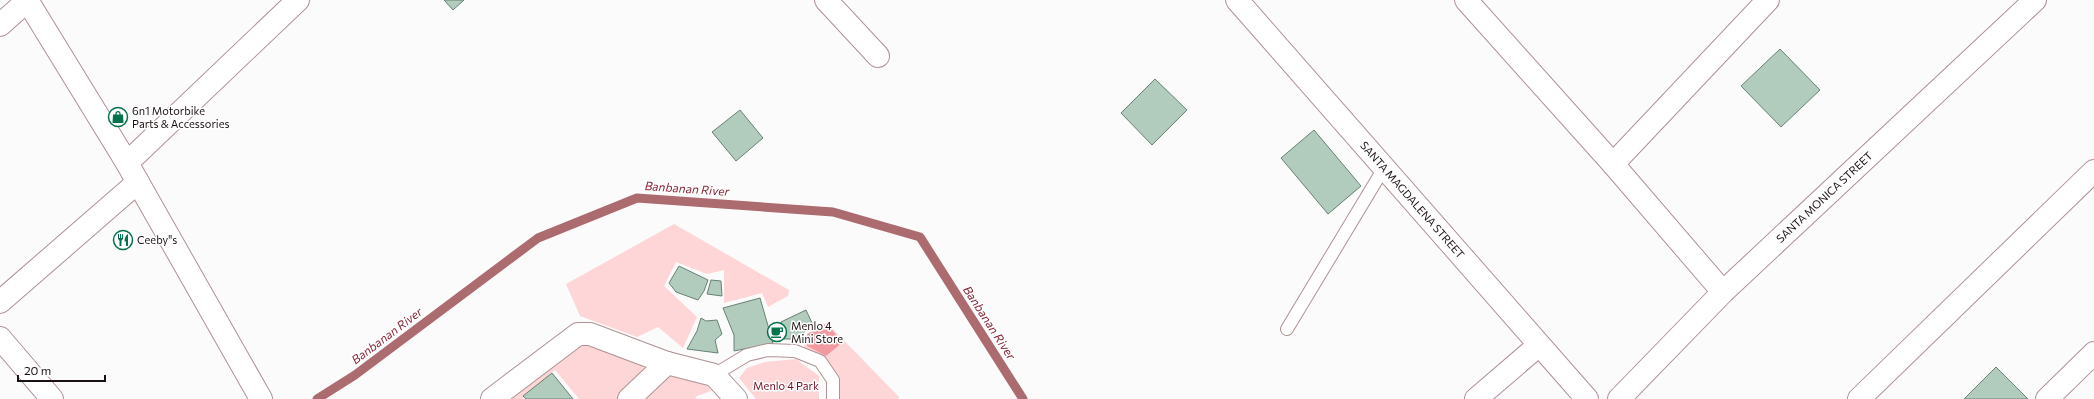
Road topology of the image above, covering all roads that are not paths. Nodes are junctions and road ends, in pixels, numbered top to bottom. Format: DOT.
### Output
graph roads {
  1 [pos="28,0"];
  2 [pos="298,0"];
  3 [pos="826,0"];
  4 [pos="1237,0"];
  5 [pos="1466,0"];
  6 [pos="1768,0"];
  7 [pos="2034,0"];
  8 [pos="0,25"];
  9 [pos="878,56"];
  10 [pos="127,163"];
  11 [pos="1613,164"];
  12 [pos="1384,168"];
  13 [pos="2094,172"];
  14 [pos="138,182"];
  15 [pos="1723,292"];
  16 [pos="0,302"];
  17 [pos="1287,329"];
  18 [pos="0,338"];
  19 [pos="1539,345"];
  20 [pos="2094,353"];
  21 [pos="667,363"];
  22 [pos="714,375"];
  23 [pos="52,399"];
  24 [pos="261,399"];
  25 [pos="492,399"];
  26 [pos="629,399"];
  27 [pos="736,399"];
  28 [pos="833,399"];
  29 [pos="1476,399"];
  30 [pos="1588,399"];
  31 [pos="1619,399"];
  32 [pos="1859,399"];
  33 [pos="2047,399"];
  1 -- 8 [label="street"];
  1 -- 10 [label="street"];
  2 -- 10 [label="street"];
  3 -- 9 [label="street"];
  4 -- 12 [label="street, SANTA MAGDALENA STREET"];
  5 -- 11 [label="street"];
  6 -- 11 [label="street"];
  7 -- 15 [label="street, SANTA MONICA STREET"];
  10 -- 14 [label="street"];
  11 -- 15 [label="street"];
  12 -- 17 [label="lane"];
  12 -- 19 [label="street, SANTA MAGDALENA STREET"];
  13 -- 32 [label="street"];
  14 -- 16 [label="street"];
  14 -- 24 [label="street"];
  15 -- 31 [label="street, SANTA MONICA STREET"];
  18 -- 23 [label="street"];
  19 -- 29 [label="street"];
  19 -- 30 [label="street, SANTA MAGDALENA STREET"];
  20 -- 33 [label="street"];
  21 -- 22 [label="street"];
  21 -- 25 [label="street"];
  21 -- 26 [label="street"];
  22 -- 27 [label="street"];
  22 -- 28 [label="lane"];
}
